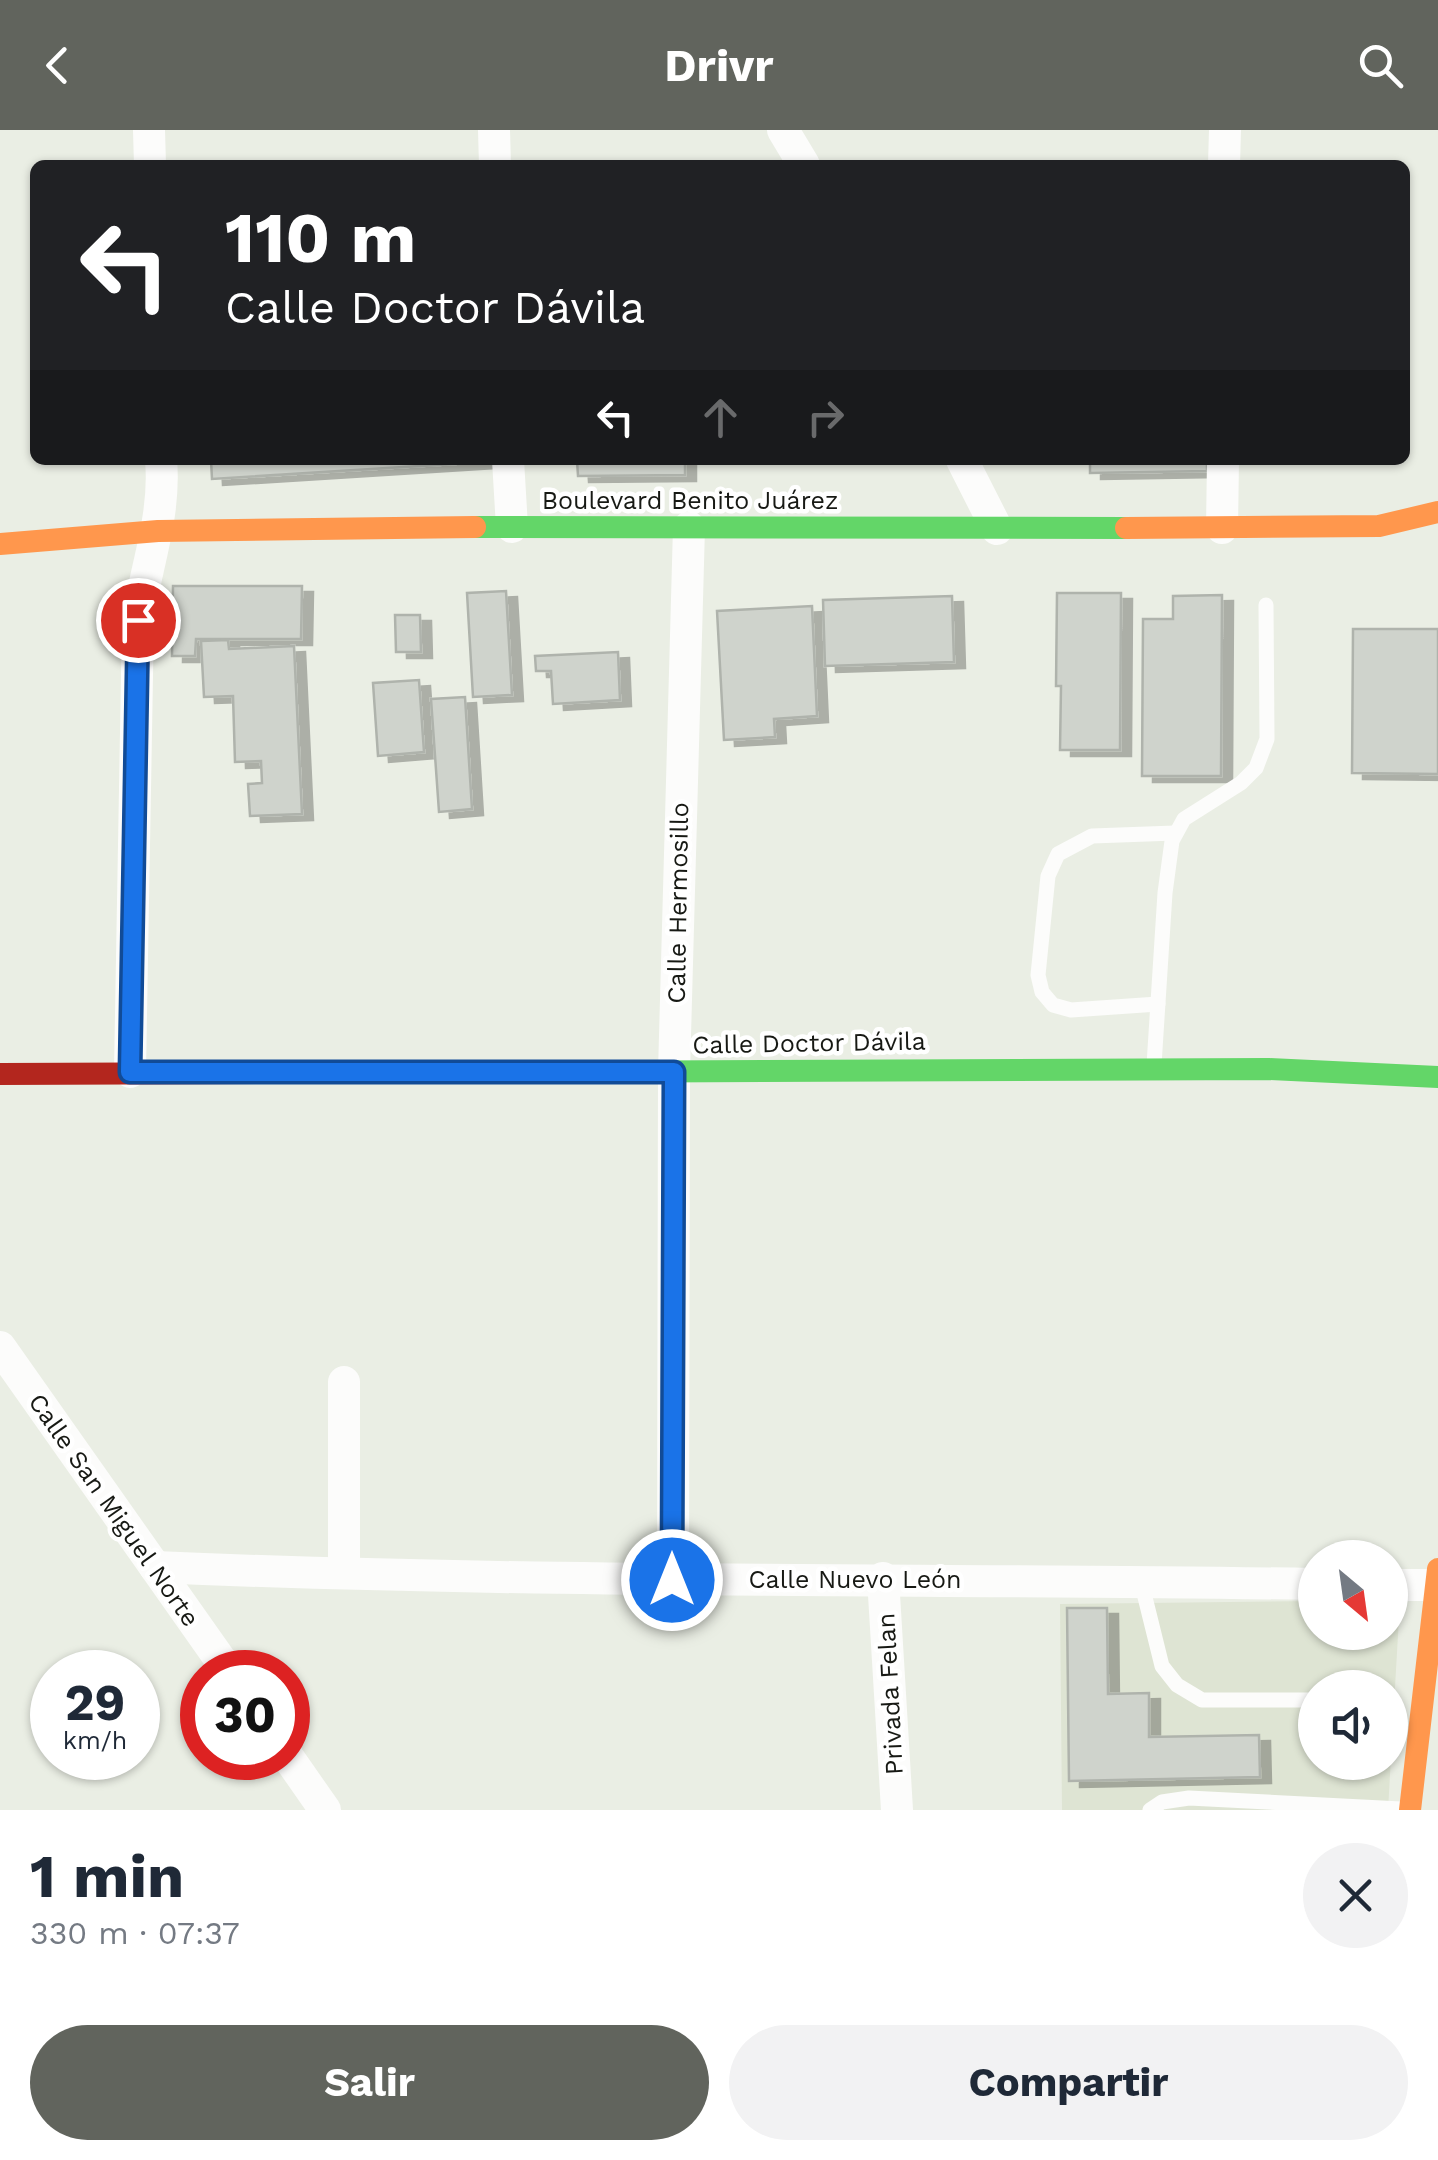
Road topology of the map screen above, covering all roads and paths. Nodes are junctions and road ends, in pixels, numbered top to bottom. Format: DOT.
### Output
graph roads {
  1 [pos="148,130"];
  2 [pos="494,130"];
  3 [pos="783,130"];
  4 [pos="1224,130"];
  5 [pos="150,160"];
  6 [pos="495,160"];
  7 [pos="801,160"];
  8 [pos="1224,160"];
  9 [pos="162,465"];
  10 [pos="508,465"];
  11 [pos="965,465"];
  12 [pos="1222,465"];
  13 [pos="1438,512"];
  14 [pos="1380,526"];
  15 [pos="512,527"];
  16 [pos="689,527"];
  17 [pos="1222,528"];
  18 [pos="997,529"];
  19 [pos="158,531"];
  20 [pos="1418,542"];
  21 [pos="0,544"];
  22 [pos="1266,606"];
  23 [pos="1176,833"];
  24 [pos="1158,1004"];
  25 [pos="1154,1069"];
  26 [pos="130,1072"];
  27 [pos="674,1072"];
  28 [pos="0,1074"];
  29 [pos="1438,1077"];
  30 [pos="0,1347"];
  31 [pos="344,1382"];
  32 [pos="155,1568"];
  33 [pos="344,1573"];
  34 [pos="1437,1577"];
  35 [pos="883,1578"];
  36 [pos="672,1580"];
  37 [pos="1141,1581"];
  38 [pos="1408,1581"];
  39 [pos="1298,1584"];
  40 [pos="213,1650"];
  41 [pos="1298,1700"];
  42 [pos="304,1780"];
  43 [pos="325,1810"];
  44 [pos="897,1810"];
  45 [pos="1150,1810"];
  46 [pos="1410,1810"];
  1 -- 5 [label="street"];
  2 -- 6 [label="street"];
  3 -- 7 [label="street"];
  4 -- 8 [label="street"];
  9 -- 19 [label="street"];
  10 -- 15 [label="street"];
  11 -- 18 [label="street"];
  12 -- 17 [label="street"];
  13 -- 14 [label="main road, Boulevard Benito Juárez"];
  14 -- 17 [label="main road, Boulevard Benito Juárez"];
  14 -- 20 [label="main road, Boulevard Benito Juárez"];
  15 -- 16 [label="main road, Boulevard Benito Juárez"];
  15 -- 19 [label="main road, Boulevard Benito Juárez"];
  16 -- 18 [label="main road, Boulevard Benito Juárez"];
  16 -- 27 [label="street, Calle Hermosillo"];
  17 -- 18 [label="main road, Boulevard Benito Juárez"];
  19 -- 21 [label="main road, Boulevard Benito Juárez"];
  19 -- 26 [label="street"];
  22 -- 23 [label="lane"];
  23 -- 24 [label="lane"];
  23 -- 24 [label="lane"];
  24 -- 25 [label="lane"];
  25 -- 27 [label="main road, Calle Doctor Dávila"];
  25 -- 29 [label="main road, Calle Doctor Dávila"];
  26 -- 27 [label="main road, Calle Doctor Dávila"];
  26 -- 28 [label="main road, Calle Doctor Dávila"];
  27 -- 36 [label="street, Calle Hermosillo"];
  30 -- 32 [label="street, Calle San Miguel Norte"];
  31 -- 33 [label="street"];
  32 -- 33 [label="street, Calle Nuevo León"];
  32 -- 40 [label="street, Calle San Miguel Norte"];
  33 -- 36 [label="street, Calle Nuevo León"];
  34 -- 38 [label="street"];
  34 -- 46 [label="main road"];
  35 -- 36 [label="street, Calle Nuevo León"];
  35 -- 37 [label="street, Calle Nuevo León"];
  35 -- 44 [label="street, Privada Felan"];
  37 -- 39 [label="street, Calle Nuevo León"];
  37 -- 41 [label="lane"];
  42 -- 43 [label="street"];
  45 -- 46 [label="lane"];
}
